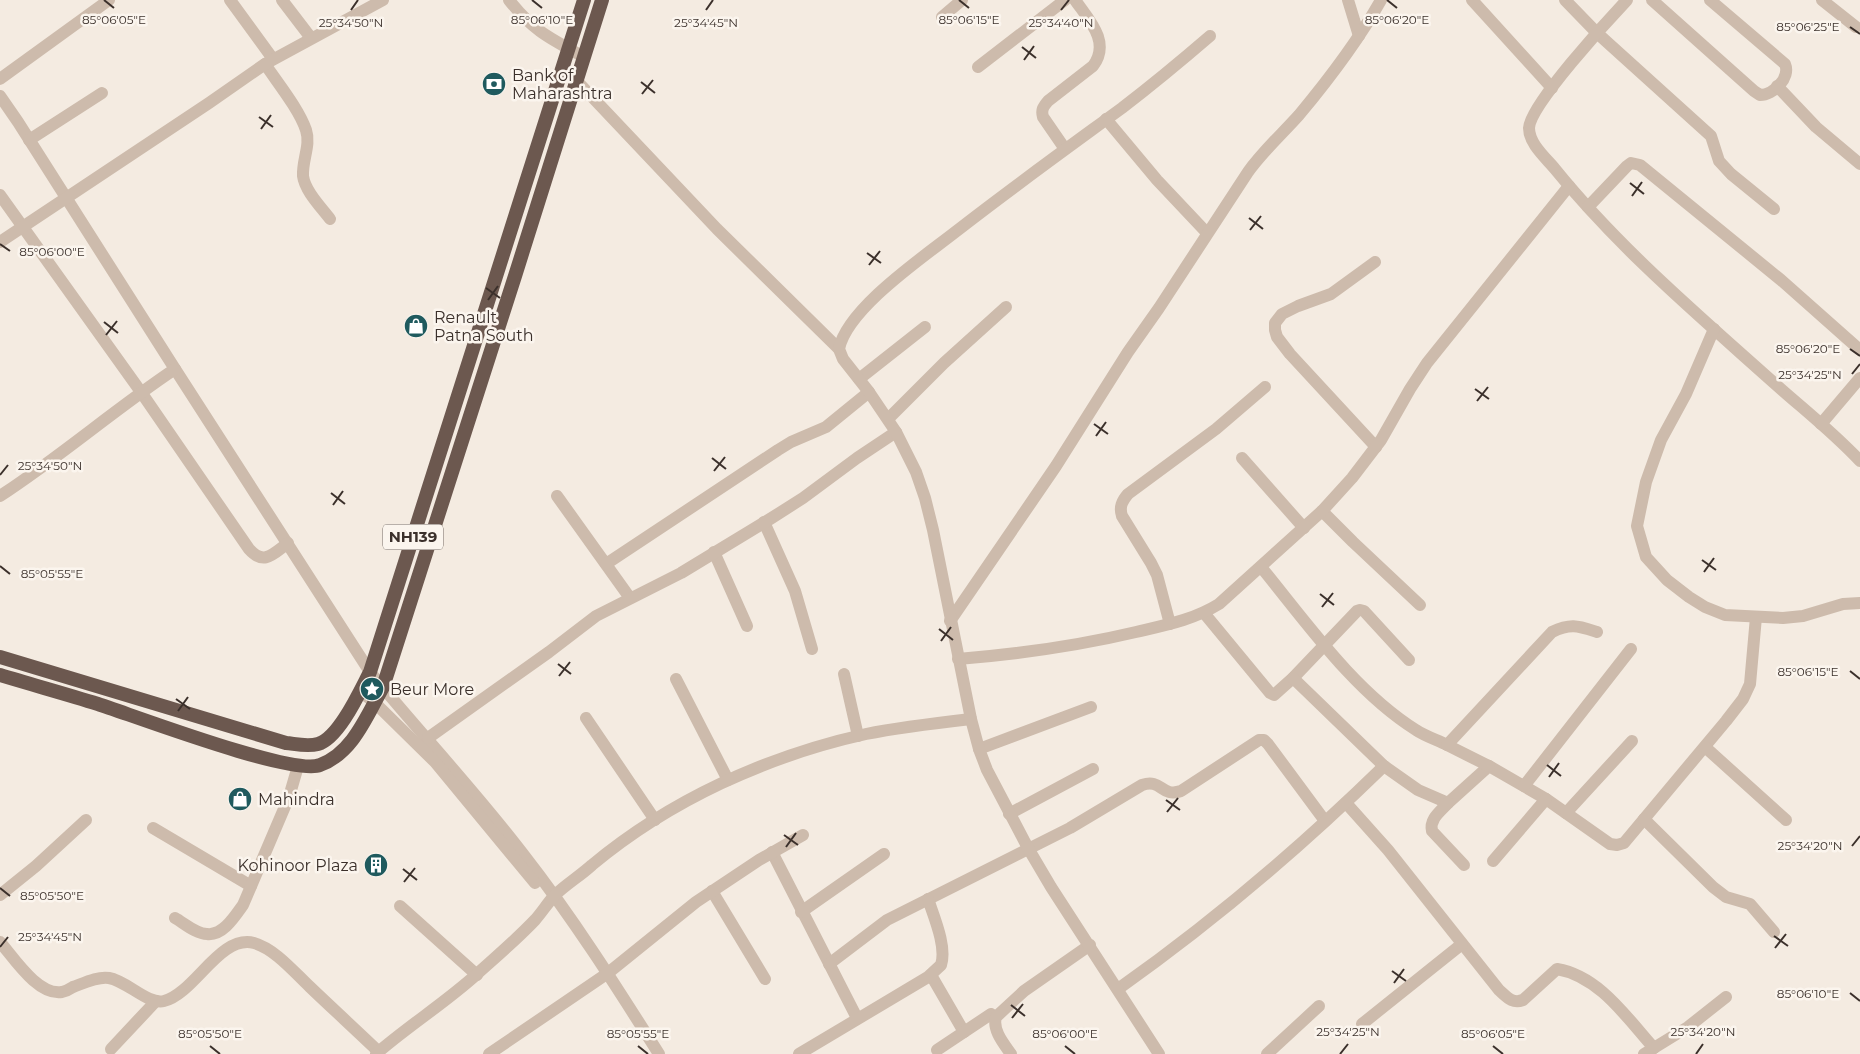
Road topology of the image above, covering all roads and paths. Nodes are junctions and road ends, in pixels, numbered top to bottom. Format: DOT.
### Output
graph roads {
  1 [pos="109,0"];
  2 [pos="230,0"];
  3 [pos="282,0"];
  4 [pos="383,0"];
  5 [pos="509,0"];
  6 [pos="584,0"];
  7 [pos="602,0"];
  8 [pos="962,0"];
  9 [pos="1065,0"];
  10 [pos="1075,0"];
  11 [pos="1348,0"];
  12 [pos="1381,0"];
  13 [pos="1472,0"];
  14 [pos="1565,0"];
  15 [pos="1627,0"];
  16 [pos="1652,0"];
  17 [pos="1710,0"];
  18 [pos="1822,0"];
  19 [pos="942,17"];
  20 [pos="1856,27"];
  21 [pos="1597,33"];
  22 [pos="1210,36"];
  23 [pos="1359,36"];
  24 [pos="311,38"];
  25 [pos="568,49"];
  26 [pos="584,57"];
  27 [pos="269,61"];
  28 [pos="978,67"];
  29 [pos="0,79"];
  30 [pos="577,81"];
  31 [pos="1777,86"];
  32 [pos="1552,88"];
  33 [pos="102,93"];
  34 [pos="0,96"];
  35 [pos="1106,119"];
  36 [pos="30,140"];
  37 [pos="1065,149"];
  38 [pos="1860,164"];
  39 [pos="1569,186"];
  40 [pos="0,195"];
  41 [pos="66,197"];
  42 [pos="1588,207"];
  43 [pos="1774,209"];
  44 [pos="330,219"];
  45 [pos="23,227"];
  46 [pos="1207,233"];
  47 [pos="0,242"];
  48 [pos="1375,262"];
  49 [pos="1006,307"];
  50 [pos="925,327"];
  51 [pos="1714,329"];
  52 [pos="839,349"];
  53 [pos="1860,350"];
  54 [pos="175,369"];
  55 [pos="1860,378"];
  56 [pos="859,379"];
  57 [pos="1265,387"];
  58 [pos="141,392"];
  59 [pos="869,392"];
  60 [pos="888,419"];
  61 [pos="1821,424"];
  62 [pos="448,426"];
  63 [pos="465,431"];
  64 [pos="896,432"];
  65 [pos="1376,447"];
  66 [pos="1242,458"];
  67 [pos="1860,461"];
  68 [pos="0,496"];
  69 [pos="557,496"];
  70 [pos="1322,511"];
  71 [pos="764,522"];
  72 [pos="1304,528"];
  73 [pos="288,543"];
  74 [pos="714,552"];
  75 [pos="606,564"];
  76 [pos="1261,567"];
  77 [pos="630,598"];
  78 [pos="1860,603"];
  79 [pos="1420,605"];
  80 [pos="1204,614"];
  81 [pos="1756,618"];
  82 [pos="950,621"];
  83 [pos="1170,624"];
  84 [pos="747,626"];
  85 [pos="1597,632"];
  86 [pos="1324,644"];
  87 [pos="812,649"];
  88 [pos="1631,649"];
  89 [pos="0,657"];
  90 [pos="958,659"];
  91 [pos="1409,660"];
  92 [pos="370,672"];
  93 [pos="844,674"];
  94 [pos="0,675"];
  95 [pos="1293,678"];
  96 [pos="676,679"];
  97 [pos="383,687"];
  98 [pos="360,691"];
  99 [pos="374,702"];
  100 [pos="1091,707"];
  101 [pos="586,718"];
  102 [pos="971,719"];
  103 [pos="858,736"];
  104 [pos="428,738"];
  105 [pos="1632,741"];
  106 [pos="1447,745"];
  107 [pos="1705,746"];
  108 [pos="979,749"];
  109 [pos="298,766"];
  110 [pos="1384,766"];
  111 [pos="1490,766"];
  112 [pos="1093,769"];
  113 [pos="728,780"];
  114 [pos="1524,786"];
  115 [pos="1546,799"];
  116 [pos="1346,803"];
  117 [pos="1448,803"];
  118 [pos="1566,813"];
  119 [pos="1009,814"];
  120 [pos="1644,819"];
  121 [pos="86,820"];
  122 [pos="655,820"];
  123 [pos="1786,820"];
  124 [pos="1325,821"];
  125 [pos="153,828"];
  126 [pos="803,835"];
  127 [pos="1028,848"];
  128 [pos="772,852"];
  129 [pos="884,854"];
  130 [pos="1493,860"];
  131 [pos="1464,866"];
  132 [pos="251,886"];
  133 [pos="712,891"];
  134 [pos="0,895"];
  135 [pos="552,899"];
  136 [pos="928,899"];
  137 [pos="400,906"];
  138 [pos="802,912"];
  139 [pos="175,918"];
  140 [pos="1774,932"];
  141 [pos="0,942"];
  142 [pos="1462,944"];
  143 [pos="1090,945"];
  144 [pos="829,964"];
  145 [pos="476,974"];
  146 [pos="605,975"];
  147 [pos="931,975"];
  148 [pos="765,979"];
  149 [pos="1118,989"];
  150 [pos="1726,997"];
  151 [pos="156,1000"];
  152 [pos="1318,1006"];
  153 [pos="991,1014"];
  154 [pos="857,1018"];
  155 [pos="1362,1024"];
  156 [pos="964,1032"];
  157 [pos="110,1049"];
  158 [pos="937,1050"];
  159 [pos="1649,1051"];
  160 [pos="377,1053"];
  161 [pos="490,1054"];
  162 [pos="650,1054"];
  163 [pos="659,1054"];
  164 [pos="799,1054"];
  165 [pos="1011,1054"];
  166 [pos="1159,1054"];
  167 [pos="1267,1054"];
  1 -- 29 [label="street"];
  2 -- 27 [label="street"];
  3 -- 24 [label="street"];
  4 -- 24 [label="street"];
  5 -- 25 [label="street"];
  6 -- 25 [label="highway, NH139"];
  7 -- 26 [label="highway, NH139"];
  8 -- 19 [label="street"];
  9 -- 28 [label="street"];
  10 -- 37 [label="street"];
  11 -- 23 [label="street"];
  12 -- 23 [label="street"];
  13 -- 32 [label="street"];
  14 -- 21 [label="street"];
  15 -- 21 [label="street"];
  16 -- 31 [label="street"];
  17 -- 31 [label="street"];
  18 -- 20 [label="street"];
  21 -- 32 [label="street"];
  21 -- 43 [label="street"];
  22 -- 35 [label="street"];
  23 -- 46 [label="street"];
  24 -- 27 [label="street"];
  25 -- 26 [label="street"];
  25 -- 62 [label="highway, NH139"];
  26 -- 30 [label="highway, NH139"];
  27 -- 41 [label="street"];
  27 -- 44 [label="street"];
  30 -- 52 [label="street"];
  30 -- 63 [label="highway, NH139"];
  31 -- 38 [label="street"];
  32 -- 39 [label="street"];
  33 -- 36 [label="street"];
  34 -- 36 [label="street"];
  35 -- 37 [label="street"];
  35 -- 46 [label="street"];
  36 -- 41 [label="street"];
  37 -- 52 [label="street"];
  39 -- 42 [label="street"];
  39 -- 65 [label="street"];
  40 -- 45 [label="street"];
  41 -- 45 [label="street"];
  41 -- 54 [label="street"];
  42 -- 51 [label="street"];
  42 -- 53 [label="street"];
  45 -- 47 [label="street"];
  45 -- 58 [label="street"];
  46 -- 82 [label="street"];
  48 -- 65 [label="street"];
  49 -- 60 [label="street"];
  50 -- 56 [label="street"];
  51 -- 61 [label="street"];
  51 -- 81 [label="street"];
  52 -- 56 [label="street"];
  54 -- 58 [label="street"];
  54 -- 73 [label="street"];
  55 -- 61 [label="street"];
  56 -- 59 [label="street"];
  57 -- 83 [label="street"];
  58 -- 68 [label="street"];
  58 -- 73 [label="street"];
  59 -- 60 [label="street"];
  59 -- 75 [label="street"];
  60 -- 64 [label="street"];
  61 -- 67 [label="street"];
  62 -- 63 [label="highway"];
  62 -- 92 [label="highway, NH139"];
  63 -- 97 [label="highway, NH139"];
  64 -- 71 [label="street"];
  64 -- 82 [label="street"];
  65 -- 70 [label="street"];
  66 -- 72 [label="street"];
  69 -- 75 [label="street"];
  70 -- 72 [label="street"];
  70 -- 79 [label="street"];
  71 -- 74 [label="street"];
  71 -- 87 [label="street"];
  72 -- 76 [label="street"];
  73 -- 92 [label="street"];
  74 -- 77 [label="street"];
  74 -- 84 [label="street"];
  75 -- 77 [label="street"];
  76 -- 80 [label="street"];
  76 -- 86 [label="street"];
  77 -- 104 [label="street"];
  78 -- 81 [label="street"];
  80 -- 83 [label="street"];
  80 -- 95 [label="street"];
  81 -- 107 [label="street"];
  82 -- 90 [label="street"];
  83 -- 90 [label="street"];
  85 -- 106 [label="street"];
  86 -- 91 [label="street"];
  86 -- 95 [label="street"];
  86 -- 106 [label="street"];
  88 -- 114 [label="street"];
  89 -- 98 [label="highway, NH139"];
  90 -- 102 [label="street"];
  92 -- 97 [label="street"];
  92 -- 98 [label="highway, NH139"];
  93 -- 103 [label="street"];
  94 -- 109 [label="highway, NH139"];
  95 -- 110 [label="street"];
  96 -- 113 [label="street"];
  97 -- 99 [label="highway, NH139"];
  97 -- 104 [label="street"];
  98 -- 99 [label="street"];
  99 -- 109 [label="highway, NH139"];
  99 -- 135 [label="street"];
  100 -- 108 [label="street"];
  101 -- 122 [label="street"];
  102 -- 103 [label="street"];
  102 -- 108 [label="street"];
  103 -- 113 [label="street"];
  104 -- 135 [label="street"];
  105 -- 118 [label="street"];
  106 -- 111 [label="street"];
  107 -- 120 [label="street"];
  107 -- 123 [label="street"];
  108 -- 119 [label="street"];
  109 -- 132 [label="street"];
  110 -- 116 [label="street"];
  110 -- 117 [label="street"];
  111 -- 114 [label="street"];
  111 -- 117 [label="street"];
  112 -- 119 [label="street"];
  113 -- 122 [label="street"];
  114 -- 115 [label="street"];
  115 -- 118 [label="street"];
  115 -- 130 [label="street"];
  116 -- 124 [label="street"];
  116 -- 142 [label="street"];
  117 -- 131 [label="street"];
  118 -- 120 [label="street"];
  119 -- 127 [label="street"];
  120 -- 140 [label="street"];
  121 -- 134 [label="street"];
  122 -- 135 [label="street"];
  124 -- 127 [label="street"];
  124 -- 149 [label="street"];
  125 -- 132 [label="street"];
  126 -- 128 [label="street"];
  127 -- 136 [label="street"];
  127 -- 143 [label="street"];
  128 -- 133 [label="street"];
  128 -- 138 [label="street"];
  129 -- 138 [label="street"];
  132 -- 139 [label="street"];
  133 -- 146 [label="street"];
  133 -- 148 [label="street"];
  135 -- 145 [label="street"];
  135 -- 146 [label="street"];
  136 -- 144 [label="street"];
  136 -- 147 [label="street"];
  137 -- 145 [label="street"];
  138 -- 144 [label="street"];
  141 -- 151 [label="street"];
  142 -- 155 [label="street"];
  142 -- 159 [label="street"];
  143 -- 149 [label="street"];
  143 -- 165 [label="street"];
  144 -- 154 [label="street"];
  145 -- 160 [label="street"];
  146 -- 161 [label="street"];
  146 -- 162 [label="street"];
  146 -- 163 [label="street"];
  147 -- 154 [label="street"];
  147 -- 156 [label="street"];
  149 -- 166 [label="street"];
  150 -- 159 [label="street"];
  151 -- 157 [label="street"];
  151 -- 160 [label="street"];
  152 -- 167 [label="street"];
  153 -- 156 [label="street"];
  154 -- 164 [label="street"];
  156 -- 158 [label="street"];
}
